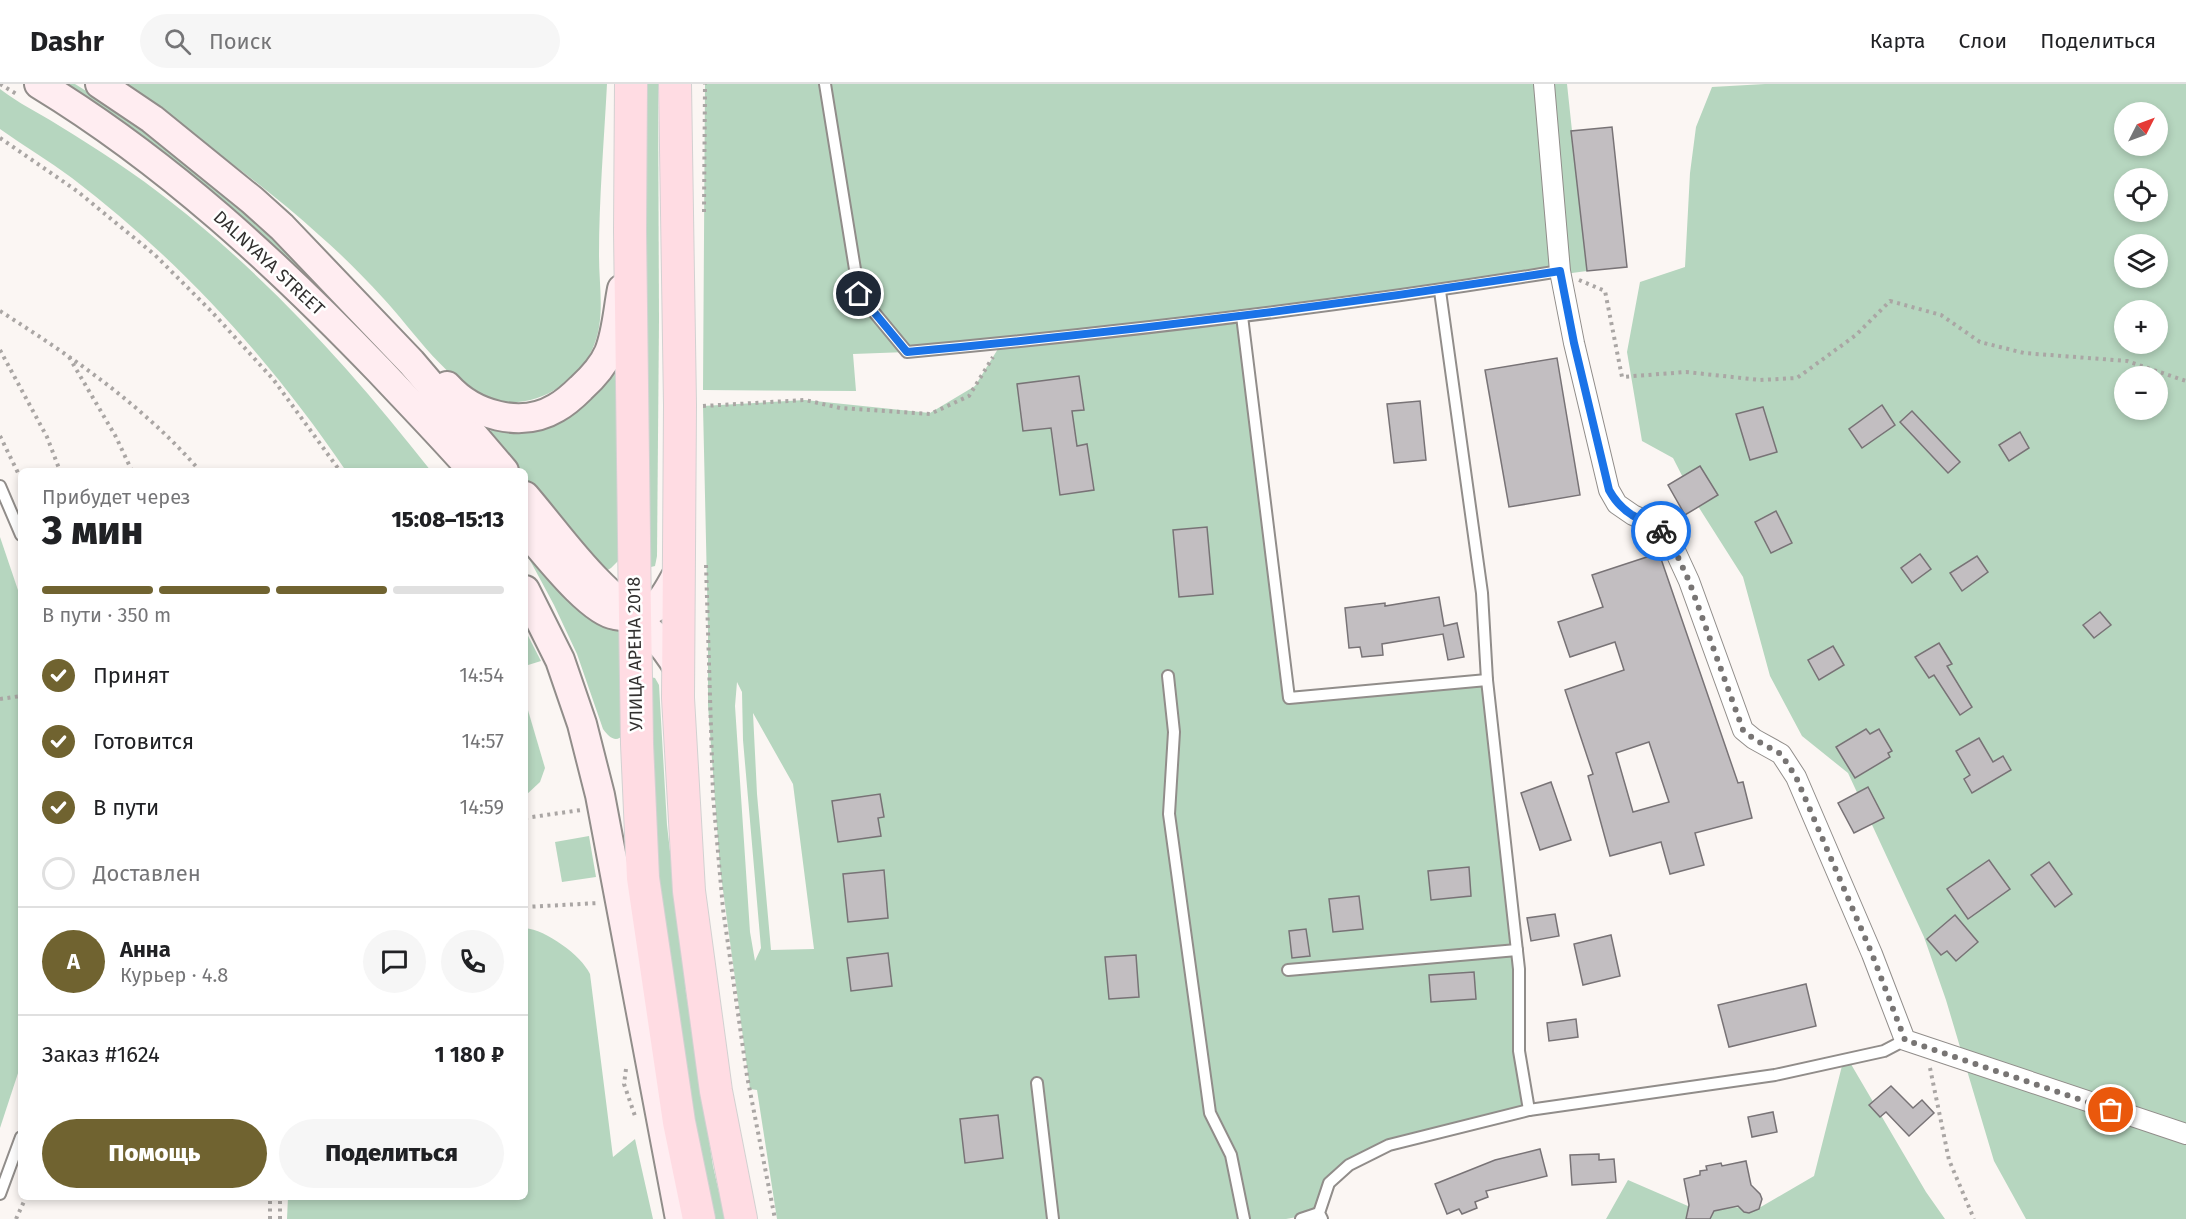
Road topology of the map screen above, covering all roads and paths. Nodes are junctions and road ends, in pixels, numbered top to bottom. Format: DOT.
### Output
graph roads {
  1 [pos="39,84"];
  2 [pos="100,84"];
  3 [pos="631,84"];
  4 [pos="675,84"];
  5 [pos="825,84"];
  6 [pos="1544,84"];
  7 [pos="0,138"];
  8 [pos="282,227"];
  9 [pos="630,231"];
  10 [pos="1560,271"];
  11 [pos="1440,291"];
  12 [pos="0,311"];
  13 [pos="1242,316"];
  14 [pos="342,332"];
  15 [pos="1001,344"];
  16 [pos="0,351"];
  17 [pos="67,353"];
  18 [pos="2186,381"];
  19 [pos="680,405"];
  20 [pos="0,436"];
  21 [pos="59,468"];
  22 [pos="131,468"];
  23 [pos="197,468"];
  24 [pos="338,468"];
  25 [pos="449,468"];
  26 [pos="470,468"];
  27 [pos="501,468"];
  28 [pos="18,473"];
  29 [pos="0,486"];
  30 [pos="528,500"];
  31 [pos="18,526"];
  32 [pos="528,533"];
  33 [pos="678,573"];
  34 [pos="528,596"];
  35 [pos="635,615"];
  36 [pos="678,668"];
  37 [pos="1168,676"];
  38 [pos="1486,680"];
  39 [pos="18,696"];
  40 [pos="0,699"];
  41 [pos="713,795"];
  42 [pos="589,808"];
  43 [pos="528,818"];
  44 [pos="607,903"];
  45 [pos="528,907"];
  46 [pos="1517,950"];
  47 [pos="1288,970"];
  48 [pos="1905,1040"];
  49 [pos="1925,1047"];
  50 [pos="1037,1083"];
  51 [pos="1528,1110"];
  52 [pos="2186,1134"];
  53 [pos="18,1145"];
  54 [pos="0,1194"];
  55 [pos="25,1200"];
  56 [pos="270,1200"];
  57 [pos="280,1200"];
  58 [pos="1320,1216"];
  59 [pos="16,1219"];
  60 [pos="270,1219"];
  61 [pos="280,1219"];
  62 [pos="680,1219"];
  63 [pos="699,1219"];
  64 [pos="741,1219"];
  65 [pos="775,1219"];
  66 [pos="1053,1219"];
  67 [pos="1244,1219"];
  68 [pos="1301,1219"];
  69 [pos="1974,1219"];
  1 -- 14 [label="main road, DALNYAYA STREET"];
  2 -- 8 [label="main road, DALNYAYA STREET"];
  3 -- 9 [label="main road, УЛИЦА АРЕНА 2018"];
  4 -- 19 [label="main road"];
  5 -- 15 [label="lane"];
  6 -- 10 [label="street"];
  7 -- 24 [label="path"];
  8 -- 9 [label="main road"];
  8 -- 27 [label="main road, DALNYAYA STREET"];
  9 -- 35 [label="main road, УЛИЦА АРЕНА 2018"];
  10 -- 11 [label="lane"];
  10 -- 18 [label="path"];
  10 -- 48 [label="street"];
  11 -- 13 [label="lane"];
  11 -- 38 [label="lane"];
  12 -- 17 [label="path"];
  13 -- 15 [label="lane"];
  13 -- 38 [label="lane"];
  14 -- 25 [label="main road"];
  14 -- 26 [label="main road, DALNYAYA STREET"];
  15 -- 19 [label="path"];
  16 -- 21 [label="path"];
  17 -- 22 [label="path"];
  17 -- 23 [label="path"];
  19 -- 33 [label="main road"];
  20 -- 28 [label="path"];
  29 -- 31 [label="lane"];
  30 -- 35 [label="main road"];
  32 -- 35 [label="main road"];
  33 -- 35 [label="main road"];
  33 -- 36 [label="main road"];
  34 -- 62 [label="main road"];
  35 -- 36 [label="main road"];
  35 -- 63 [label="main road, УЛИЦА АРЕНА 2018"];
  36 -- 64 [label="main road"];
  37 -- 67 [label="lane"];
  38 -- 46 [label="lane"];
  39 -- 40 [label="path"];
  41 -- 65 [label="path"];
  42 -- 43 [label="path"];
  44 -- 45 [label="path"];
  46 -- 47 [label="lane"];
  46 -- 51 [label="lane"];
  48 -- 49 [label="street"];
  48 -- 51 [label="lane"];
  49 -- 52 [label="street"];
  49 -- 69 [label="path"];
  50 -- 66 [label="lane"];
  51 -- 58 [label="lane"];
  53 -- 54 [label="lane"];
  55 -- 59 [label="path"];
  56 -- 60 [label="path"];
  57 -- 61 [label="path"];
  58 -- 68 [label="lane"];
}
